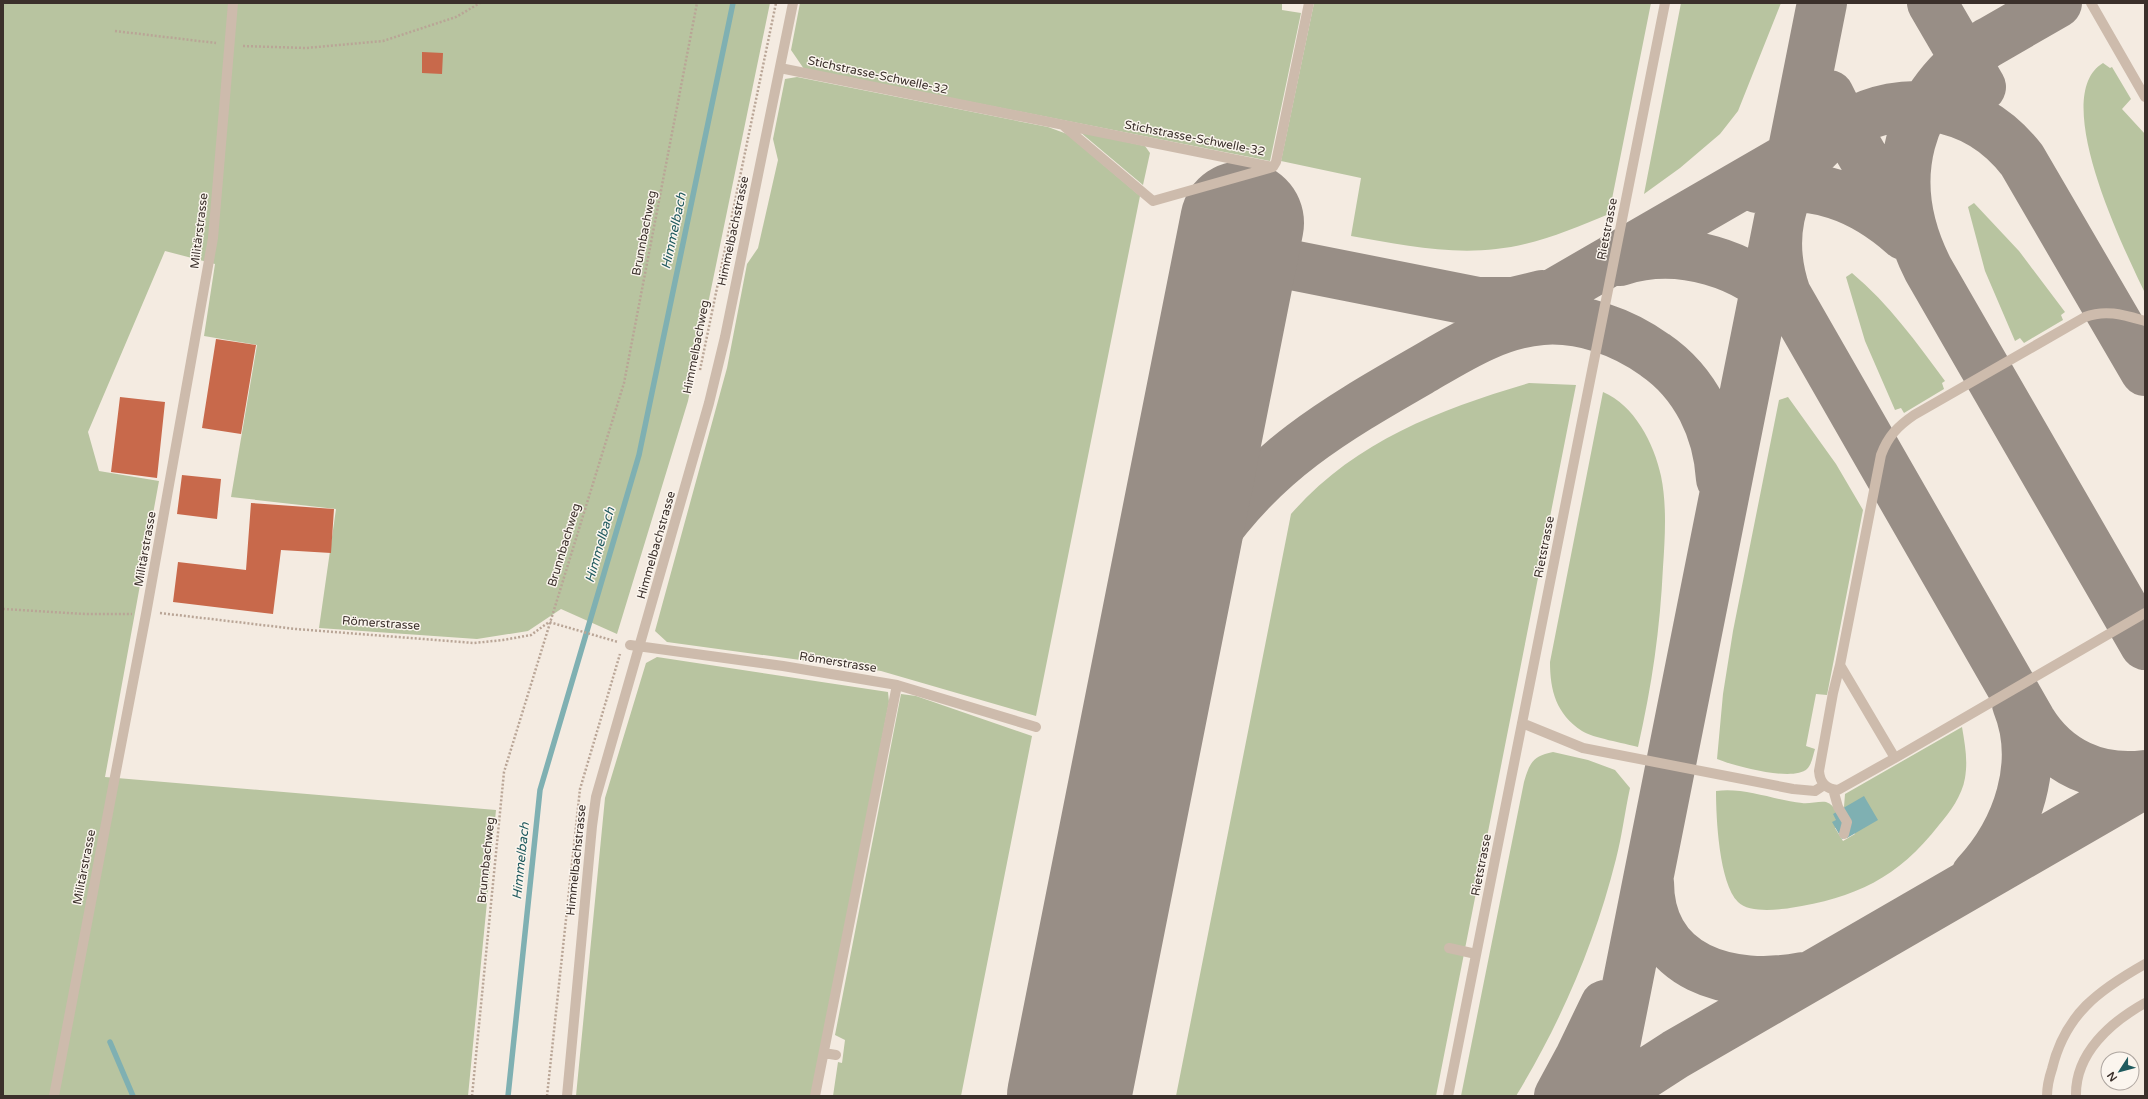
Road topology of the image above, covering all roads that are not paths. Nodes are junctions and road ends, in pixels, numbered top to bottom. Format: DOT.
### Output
graph roads {
  1 [pos="233,3"];
  2 [pos="794,3"];
  3 [pos="1309,3"];
  4 [pos="1665,3"];
  5 [pos="2091,3"];
  6 [pos="780,68"];
  7 [pos="2145,97"];
  8 [pos="1065,127"];
  9 [pos="1273,167"];
  10 [pos="2145,321"];
  11 [pos="2145,613"];
  12 [pos="630,645"];
  13 [pos="640,648"];
  14 [pos="1840,665"];
  15 [pos="897,684"];
  16 [pos="1522,723"];
  17 [pos="1036,727"];
  18 [pos="1895,758"];
  19 [pos="1828,787"];
  20 [pos="1844,834"];
  21 [pos="1449,948"];
  22 [pos="1476,954"];
  23 [pos="2145,964"];
  24 [pos="2145,1002"];
  25 [pos="824,1053"];
  26 [pos="836,1055"];
  27 [pos="54,1096"];
  28 [pos="566,1096"];
  29 [pos="815,1096"];
  30 [pos="1448,1096"];
  31 [pos="2046,1096"];
  32 [pos="2076,1096"];
  1 -- 27 [label="street, Militärstrasse"];
  2 -- 6 [label="street, Himmelbachstrasse"];
  3 -- 9 [label="street"];
  4 -- 16 [label="street, Rietstrasse"];
  5 -- 7 [label="street"];
  6 -- 8 [label="street, Stichstrasse-Schwelle-32"];
  6 -- 13 [label="street, Himmelbachstrasse"];
  8 -- 9 [label="street, Stichstrasse-Schwelle-32"];
  8 -- 9 [label="street, Stichstrasse-Schwelle-32"];
  10 -- 14 [label="street"];
  11 -- 18 [label="street"];
  12 -- 13 [label="street, Römerstrasse"];
  13 -- 15 [label="street, Römerstrasse"];
  13 -- 28 [label="street, Himmelbachstrasse"];
  14 -- 18 [label="street"];
  14 -- 19 [label="street"];
  15 -- 17 [label="street, Römerstrasse"];
  15 -- 25 [label="street"];
  16 -- 19 [label="street"];
  16 -- 22 [label="street, Rietstrasse"];
  18 -- 19 [label="street"];
  19 -- 20 [label="street"];
  21 -- 22 [label="street"];
  22 -- 30 [label="street, Rietstrasse"];
  23 -- 31 [label="street"];
  24 -- 32 [label="street"];
  25 -- 26 [label="street"];
  25 -- 29 [label="street"];
}
